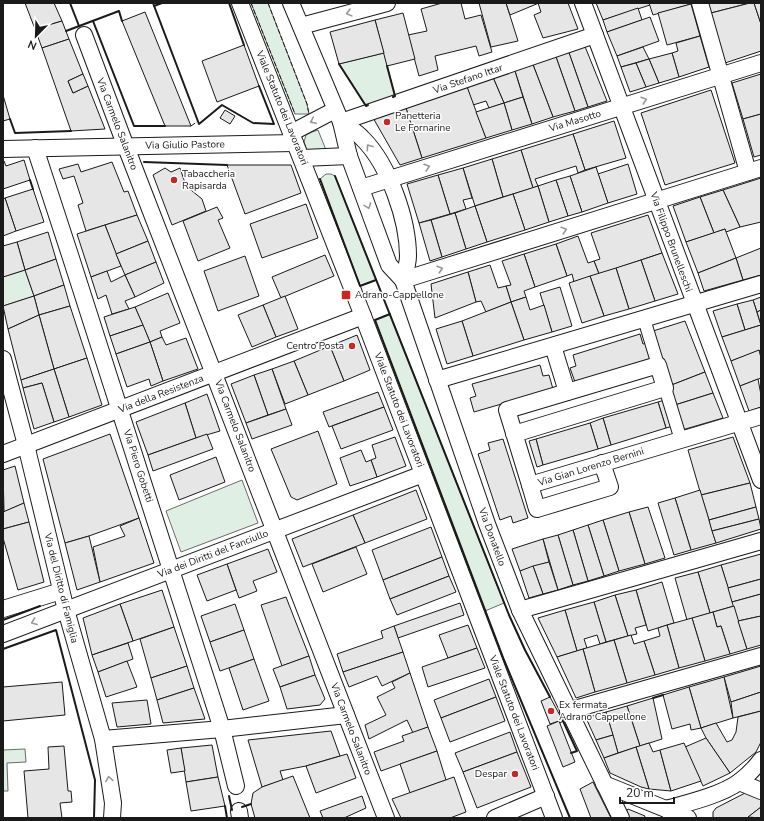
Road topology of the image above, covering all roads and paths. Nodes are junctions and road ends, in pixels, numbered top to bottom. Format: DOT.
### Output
graph roads {
  1 [pos="240,3"];
  2 [pos="291,3"];
  3 [pos="387,3"];
  4 [pos="583,3"];
  5 [pos="700,3"];
  6 [pos="301,26"];
  7 [pos="84,35"];
  8 [pos="595,35"];
  9 [pos="761,63"];
  10 [pos="720,76"];
  11 [pos="621,107"];
  12 [pos="338,116"];
  13 [pos="296,145"];
  14 [pos="126,146"];
  15 [pos="35,148"];
  16 [pos="3,149"];
  17 [pos="349,156"];
  18 [pos="754,170"];
  19 [pos="390,179"];
  20 [pos="361,188"];
  21 [pos="656,202"];
  22 [pos="403,280"];
  23 [pos="761,284"];
  24 [pos="694,304"];
  25 [pos="363,316"];
  26 [pos="644,319"];
  27 [pos="553,346"];
  28 [pos="3,359"];
  29 [pos="658,365"];
  30 [pos="214,373"];
  31 [pos="438,380"];
  32 [pos="665,388"];
  33 [pos="567,392"];
  34 [pos="120,409"];
  35 [pos="761,416"];
  36 [pos="740,422"];
  37 [pos="514,434"];
  38 [pos="681,440"];
  39 [pos="26,445"];
  40 [pos="756,450"];
  41 [pos="3,454"];
  42 [pos="602,463"];
  43 [pos="423,474"];
  44 [pos="761,480"];
  45 [pos="530,485"];
  46 [pos="275,531"];
  47 [pos="761,541"];
  48 [pos="171,570"];
  49 [pos="61,591"];
  50 [pos="3,609"];
  51 [pos="66,610"];
  52 [pos="520,610"];
  53 [pos="3,634"];
  54 [pos="761,656"];
  55 [pos="568,711"];
  56 [pos="346,715"];
  57 [pos="222,729"];
  58 [pos="103,739"];
  59 [pos="761,760"];
  60 [pos="739,782"];
  61 [pos="604,784"];
  62 [pos="236,786"];
  63 [pos="761,791"];
  64 [pos="546,796"];
  65 [pos="666,809"];
  66 [pos="112,818"];
  67 [pos="386,818"];
  68 [pos="495,818"];
  69 [pos="554,818"];
  70 [pos="621,818"];
  71 [pos="688,818"];
  1 -- 13 [label="street, Viale Statuto dei Lavoratori"];
  2 -- 6 [label="street"];
  3 -- 6 [label="street, one-way"];
  4 -- 8 [label="street, Via Filippo Brunelleschi"];
  5 -- 10 [label="street"];
  6 -- 12 [label="street"];
  7 -- 14 [label="street, Via Carmelo Salanitro"];
  8 -- 11 [label="street, Via Filippo Brunelleschi"];
  8 -- 12 [label="street, Via Stefano Ittar"];
  9 -- 10 [label="street, Via Masotto"];
  11 -- 10 [label="street, Via Masotto, one-way"];
  10 -- 18 [label="street"];
  19 -- 11 [label="street, Via Masotto, one-way"];
  11 -- 21 [label="street, Via Filippo Brunelleschi"];
  12 -- 13 [label="street, Via Stefano Ittar, one-way"];
  12 -- 17 [label="street"];
  19 -- 12 [label="street, one-way"];
  13 -- 14 [label="street, Via Giulio Pastore"];
  13 -- 17 [label="street, Via Giulio Pastore"];
  13 -- 25 [label="street, Viale Statuto dei Lavoratori"];
  14 -- 15 [label="street, Via Giulio Pastore"];
  14 -- 30 [label="street, Via Carmelo Salanitro"];
  15 -- 16 [label="street, Via Giulio Pastore"];
  15 -- 34 [label="street, Via Piero Gobetti"];
  17 -- 20 [label="street"];
  18 -- 21 [label="street"];
  19 -- 20 [label="street, Via Masotto"];
  19 -- 22 [label="street"];
  20 -- 22 [label="street, one-way"];
  22 -- 21 [label="street, one-way"];
  21 -- 24 [label="street, Via Filippo Brunelleschi"];
  22 -- 31 [label="street, Via Donatello"];
  23 -- 24 [label="street"];
  24 -- 26 [label="street"];
  24 -- 36 [label="street, Via Filippo Brunelleschi"];
  25 -- 30 [label="street, Via della Resistenza"];
  25 -- 43 [label="street, Viale Statuto dei Lavoratori"];
  26 -- 27 [label="street"];
  26 -- 29 [label="street"];
  27 -- 31 [label="street"];
  27 -- 33 [label="street"];
  28 -- 39 [label="street, Via del Diritto di Famiglia"];
  29 -- 32 [label="street"];
  29 -- 33 [label="street, Via Gian Lorenzo Bernini"];
  30 -- 34 [label="street, Via della Resistenza"];
  30 -- 46 [label="street, Via Carmelo Salanitro"];
  31 -- 52 [label="street, Via Donatello"];
  32 -- 37 [label="street"];
  32 -- 38 [label="street"];
  33 -- 37 [label="street, Via Gian Lorenzo Bernini"];
  34 -- 39 [label="street, Via della Resistenza"];
  34 -- 48 [label="street, Via Piero Gobetti"];
  35 -- 36 [label="street, Via Gian Lorenzo Bernini"];
  36 -- 38 [label="street, Via Gian Lorenzo Bernini"];
  36 -- 40 [label="street, Via Filippo Brunelleschi"];
  37 -- 45 [label="street, Via Gian Lorenzo Bernini"];
  38 -- 42 [label="street, Via Gian Lorenzo Bernini"];
  39 -- 41 [label="street, Via della Resistenza"];
  39 -- 49 [label="street, Via del Diritto di Famiglia"];
  40 -- 44 [label="street, Via Filippo Brunelleschi"];
  42 -- 45 [label="street, Via Gian Lorenzo Bernini"];
  42 -- 45 [label="street"];
  43 -- 46 [label="street, Via dei Diritti del Fanciullo"];
  43 -- 64 [label="street, Viale Statuto dei Lavoratori"];
  46 -- 48 [label="street, Via dei Diritti del Fanciullo"];
  46 -- 56 [label="street, Via Carmelo Salanitro"];
  47 -- 52 [label="street"];
  48 -- 51 [label="street, Via dei Diritti del Fanciullo"];
  48 -- 57 [label="street, Via Piero Gobetti"];
  49 -- 50 [label="street"];
  49 -- 51 [label="street, Via del Diritto di Famiglia"];
  51 -- 53 [label="street, Via dei Diritti del Fanciullo, one-way"];
  51 -- 58 [label="street, Via del Diritto di Famiglia"];
  52 -- 55 [label="street, Via Donatello"];
  54 -- 55 [label="street"];
  55 -- 61 [label="street, Via Donatello"];
  56 -- 57 [label="street"];
  56 -- 67 [label="street, Via Carmelo Salanitro"];
  57 -- 58 [label="street"];
  57 -- 62 [label="street, Via Piero Gobetti"];
  66 -- 58 [label="street, Via del Diritto di Famiglia, one-way"];
  59 -- 60 [label="street"];
  60 -- 63 [label="street"];
  60 -- 65 [label="street"];
  61 -- 65 [label="street"];
  61 -- 70 [label="street, Via Donatello"];
  64 -- 68 [label="street"];
  64 -- 69 [label="street, Viale Statuto dei Lavoratori"];
  65 -- 71 [label="street"];
}
